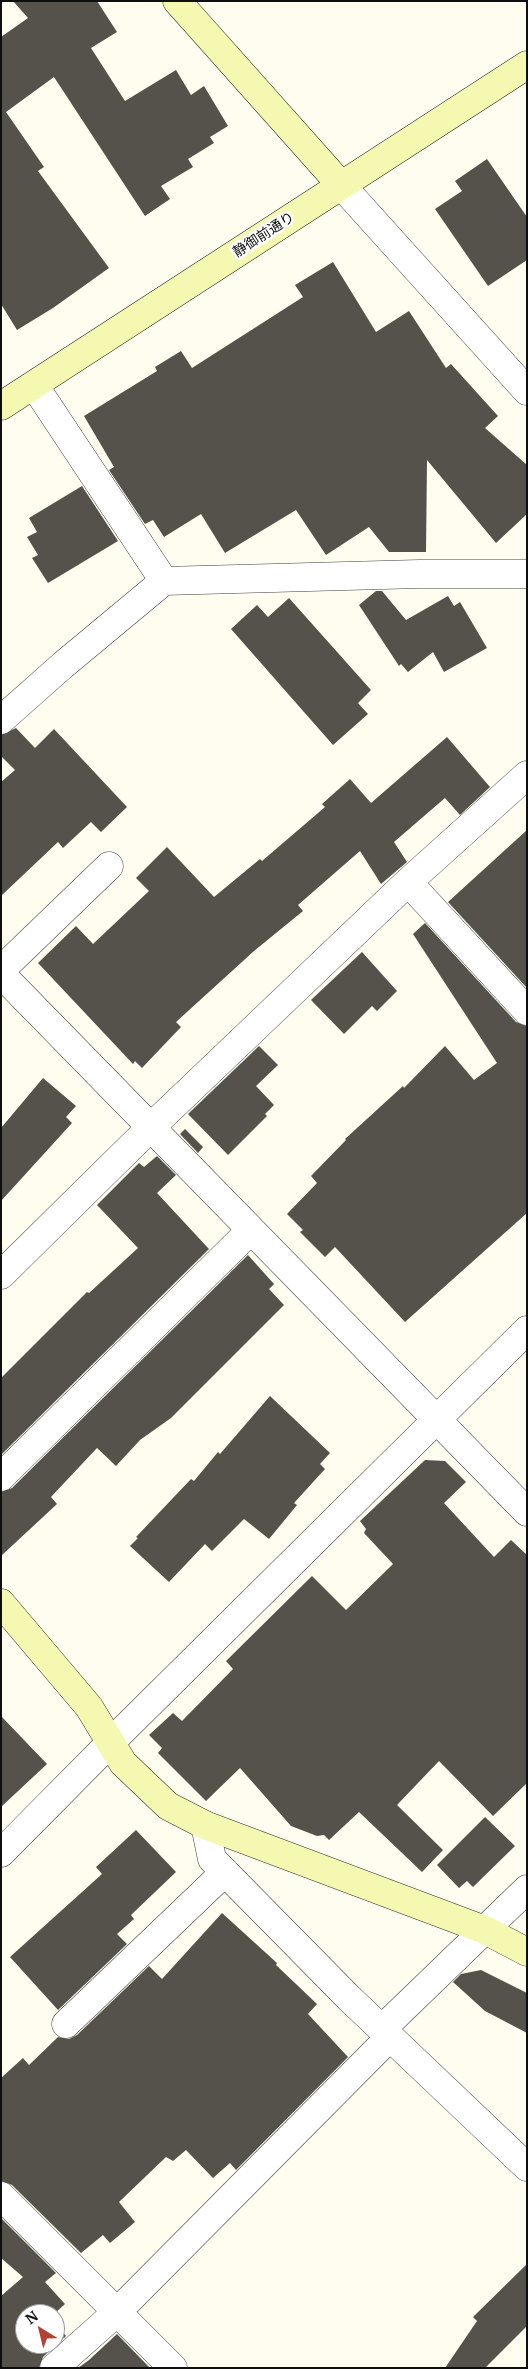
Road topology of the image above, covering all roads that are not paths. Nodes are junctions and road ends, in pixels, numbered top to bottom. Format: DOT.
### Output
graph roads {
  1 [pos="176,1"];
  2 [pos="527,65"];
  3 [pos="340,186"];
  4 [pos="34,385"];
  5 [pos="527,391"];
  6 [pos="1,406"];
  7 [pos="527,574"];
  8 [pos="164,581"];
  9 [pos="1,720"];
  10 [pos="527,775"];
  11 [pos="109,866"];
  12 [pos="408,882"];
  13 [pos="1,972"];
  14 [pos="527,1011"];
  15 [pos="150,1128"];
  16 [pos="251,1230"];
  17 [pos="1,1275"];
  18 [pos="527,1330"];
  19 [pos="438,1419"];
  20 [pos="1,1477"];
  21 [pos="527,1512"];
  22 [pos="1,1602"];
  23 [pos="110,1743"];
  24 [pos="205,1825"];
  25 [pos="1,1853"];
  26 [pos="225,1872"];
  27 [pos="527,1889"];
  28 [pos="485,1930"];
  29 [pos="527,1952"];
  30 [pos="66,2024"];
  31 [pos="386,2033"];
  32 [pos="527,2167"];
  33 [pos="1,2196"];
  34 [pos="118,2312"];
  35 [pos="54,2368"];
  36 [pos="173,2368"];
  1 -- 3 [label="street"];
  2 -- 3 [label="street, 静御前通り"];
  3 -- 4 [label="street, 静御前通り"];
  3 -- 5 [label="street"];
  4 -- 6 [label="street, 静御前通り"];
  4 -- 8 [label="street"];
  7 -- 8 [label="street"];
  8 -- 9 [label="street"];
  10 -- 12 [label="street"];
  11 -- 13 [label="street"];
  12 -- 14 [label="street"];
  12 -- 15 [label="street"];
  13 -- 15 [label="street"];
  15 -- 16 [label="street"];
  15 -- 17 [label="street"];
  16 -- 19 [label="street"];
  16 -- 20 [label="street"];
  18 -- 19 [label="street"];
  19 -- 21 [label="street"];
  19 -- 23 [label="street"];
  22 -- 23 [label="street"];
  23 -- 24 [label="street"];
  23 -- 25 [label="street"];
  24 -- 26 [label="street"];
  24 -- 28 [label="street"];
  26 -- 30 [label="street"];
  26 -- 31 [label="street"];
  27 -- 28 [label="street"];
  28 -- 29 [label="street"];
  28 -- 31 [label="street"];
  31 -- 32 [label="street"];
  31 -- 34 [label="street"];
  33 -- 34 [label="street"];
  34 -- 35 [label="street"];
  34 -- 36 [label="street"];
}
